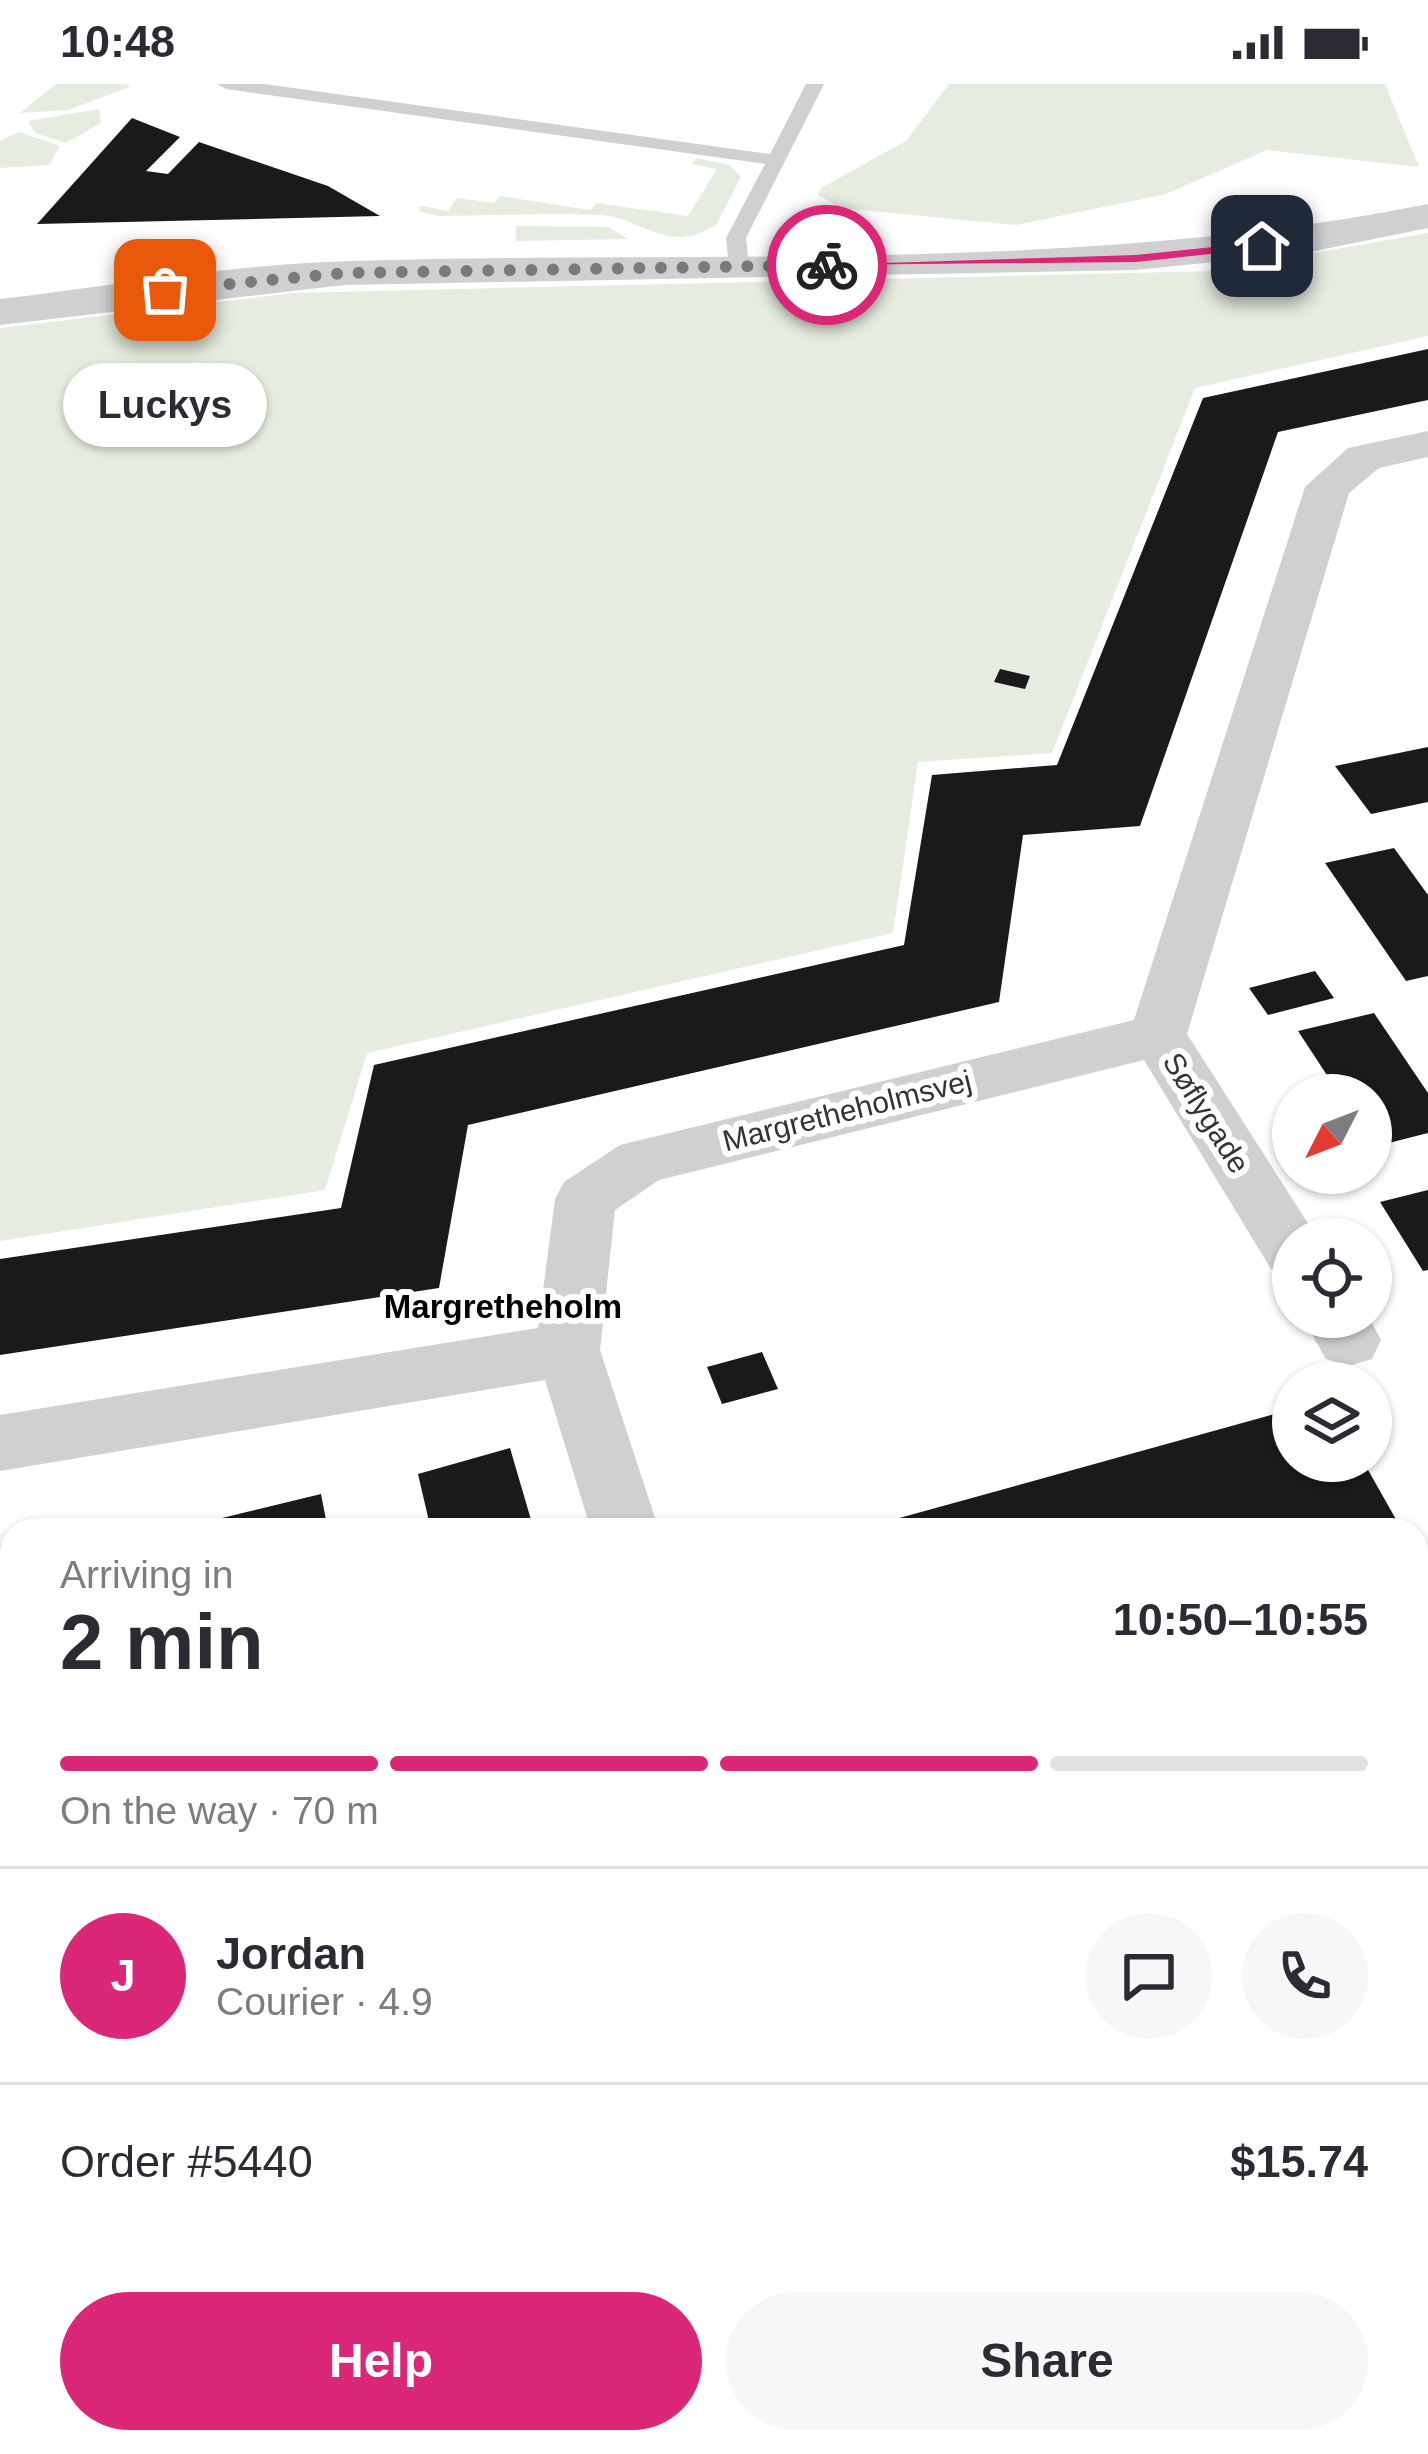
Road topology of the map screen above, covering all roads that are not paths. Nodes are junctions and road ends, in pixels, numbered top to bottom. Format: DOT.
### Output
graph roads {
  1 [pos="226,84"];
  2 [pos="814,84"];
  3 [pos="772,160"];
  4 [pos="1428,216"];
  5 [pos="740,267"];
  6 [pos="0,312"];
  7 [pos="1428,444"];
  8 [pos="1157,1035"];
  9 [pos="1272,1218"];
  10 [pos="568,1349"];
  11 [pos="0,1443"];
  12 [pos="621,1518"];
  1 -- 3 [label="lane"];
  2 -- 3 [label="lane"];
  3 -- 5 [label="lane"];
  4 -- 5 [label="street"];
  5 -- 6 [label="street"];
  7 -- 8 [label="street"];
  8 -- 9 [label="street, Søflygade"];
  8 -- 10 [label="street, Margretheholmsvej"];
  10 -- 11 [label="street"];
  10 -- 12 [label="street"];
}
